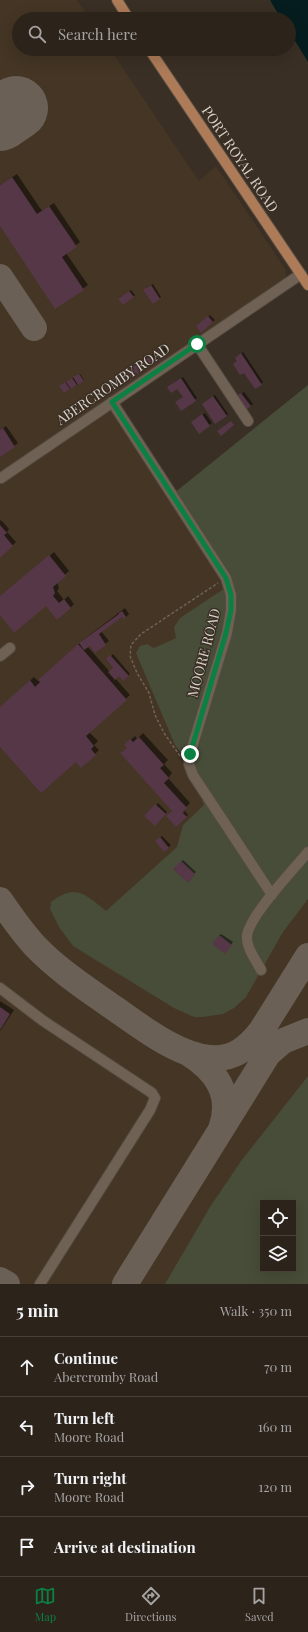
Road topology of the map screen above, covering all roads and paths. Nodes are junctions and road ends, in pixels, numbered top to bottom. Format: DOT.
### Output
graph roads {
  1 [pos="116,0"];
  2 [pos="124,12"];
  3 [pos="155,56"];
  4 [pos="301,274"];
  5 [pos="308,284"];
  6 [pos="197,344"];
  7 [pos="112,402"];
  8 [pos="248,421"];
  9 [pos="1,478"];
  10 [pos="226,578"];
  11 [pos="10,648"];
  12 [pos="0,656"];
  13 [pos="180,757"];
  14 [pos="308,852"];
  15 [pos="272,895"];
  16 [pos="261,970"];
  17 [pos="0,988"];
  18 [pos="40,1284"];
  1 -- 2 [label="main road"];
  3 -- 4 [label="main road, PORT ROYAL ROAD"];
  4 -- 5 [label="main road, PORT ROYAL ROAD"];
  4 -- 6 [label="street, ABERCROMBY ROAD"];
  6 -- 7 [label="street, ABERCROMBY ROAD"];
  6 -- 8 [label="street"];
  7 -- 9 [label="street, ABERCROMBY ROAD"];
  7 -- 10 [label="street, MOORE ROAD"];
  10 -- 13 [label="path"];
  10 -- 15 [label="street, MOORE ROAD"];
  11 -- 12 [label="street"];
  14 -- 15 [label="street"];
  15 -- 16 [label="street"];
  17 -- 18 [label="street"];
}
